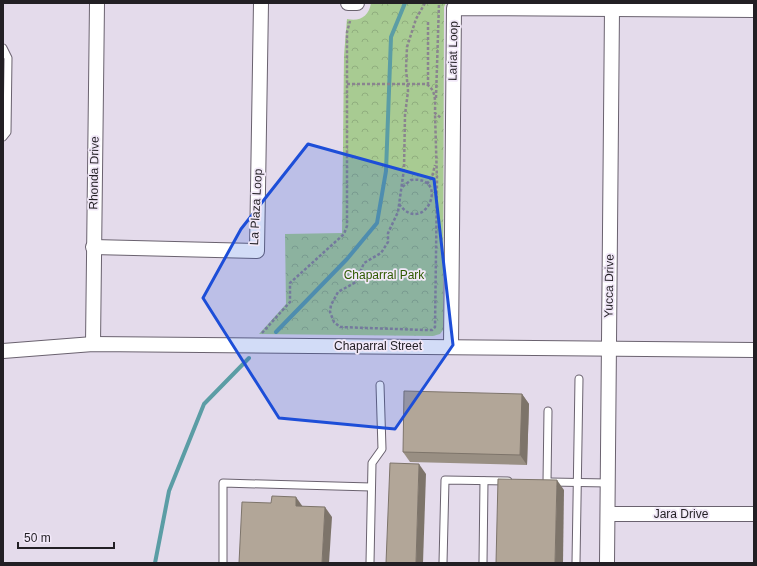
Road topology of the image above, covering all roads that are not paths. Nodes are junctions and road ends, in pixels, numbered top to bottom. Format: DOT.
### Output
graph roads {
  1 [pos="97,3"];
  2 [pos="261,3"];
  3 [pos="348,3"];
  4 [pos="357,3"];
  5 [pos="612,9"];
  6 [pos="754,10"];
  7 [pos="3,48"];
  8 [pos="3,137"];
  9 [pos="93,247"];
  10 [pos="93,344"];
  11 [pos="451,346"];
  12 [pos="609,349"];
  13 [pos="3,350"];
  14 [pos="754,350"];
  15 [pos="579,379"];
  16 [pos="380,385"];
  17 [pos="548,411"];
  18 [pos="484,481"];
  19 [pos="516,481"];
  20 [pos="539,482"];
  21 [pos="547,482"];
  22 [pos="577,482"];
  23 [pos="608,483"];
  24 [pos="371,486"];
  25 [pos="608,514"];
  26 [pos="754,514"];
  27 [pos="223,563"];
  28 [pos="370,563"];
  29 [pos="443,563"];
  30 [pos="483,563"];
  31 [pos="576,563"];
  32 [pos="607,563"];
  1 -- 9 [label="street, Rhonda Drive"];
  2 -- 9 [label="street, La Plaza Loop"];
  3 -- 4 [label="street"];
  5 -- 6 [label="street, Lariat Loop"];
  5 -- 11 [label="street, Lariat Loop"];
  5 -- 12 [label="street, Yucca Drive"];
  7 -- 8 [label="lane"];
  9 -- 10 [label="street, Rhonda Drive"];
  10 -- 11 [label="street, Chaparral Street"];
  10 -- 13 [label="street, Chaparral Street"];
  11 -- 12 [label="street, Chaparral Street"];
  12 -- 14 [label="street, Chaparral Street"];
  12 -- 23 [label="street, Yucca Drive"];
  15 -- 22 [label="lane"];
  16 -- 24 [label="lane"];
  17 -- 21 [label="lane"];
  18 -- 19 [label="lane"];
  18 -- 29 [label="lane"];
  18 -- 30 [label="lane"];
  20 -- 21 [label="lane"];
  21 -- 22 [label="lane"];
  22 -- 23 [label="lane"];
  22 -- 31 [label="lane"];
  23 -- 25 [label="street, Yucca Drive"];
  24 -- 27 [label="lane"];
  24 -- 28 [label="lane"];
  25 -- 26 [label="street, Jara Drive"];
  25 -- 32 [label="street, Yucca Drive"];
}
